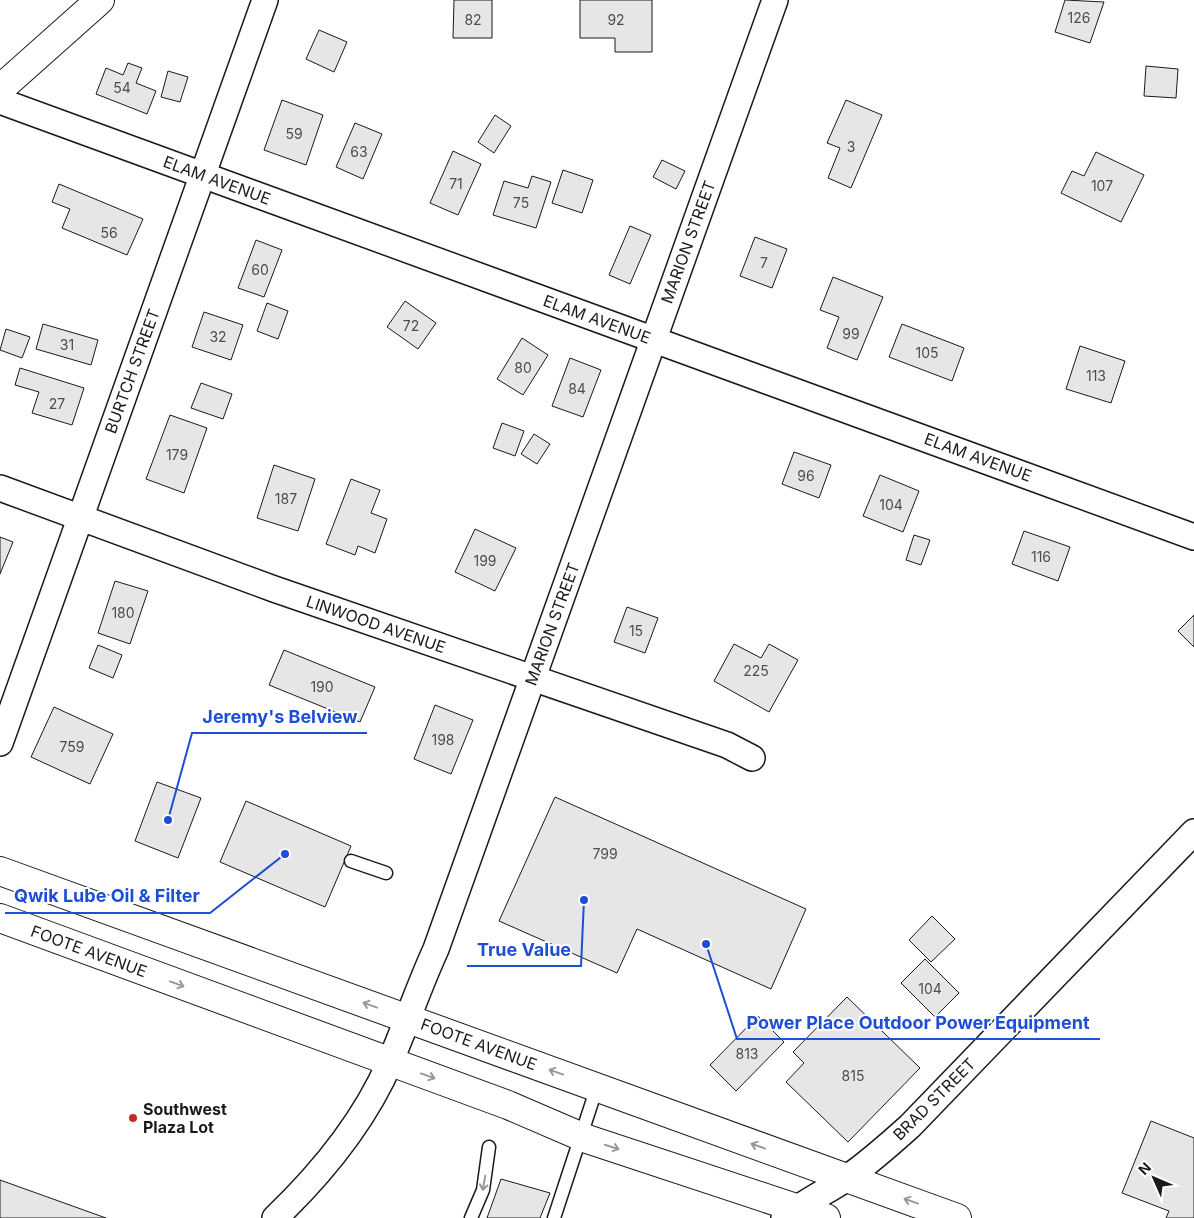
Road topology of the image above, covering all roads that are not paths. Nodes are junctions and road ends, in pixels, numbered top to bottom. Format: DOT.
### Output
graph roads {
  1 [pos="100,0"];
  2 [pos="265,0"];
  3 [pos="775,0"];
  4 [pos="0,89"];
  5 [pos="0,101"];
  6 [pos="202,174"];
  7 [pos="653,340"];
  8 [pos="0,488"];
  9 [pos="80,518"];
  10 [pos="1194,537"];
  11 [pos="533,678"];
  12 [pos="0,744"];
  13 [pos="752,758"];
  14 [pos="1194,832"];
  15 [pos="351,861"];
  16 [pos="0,871"];
  17 [pos="386,873"];
  18 [pos="0,918"];
  19 [pos="407,1018"];
  20 [pos="390,1062"];
  21 [pos="597,1087"];
  22 [pos="581,1136"];
  23 [pos="489,1147"];
  24 [pos="847,1178"];
  25 [pos="791,1213"];
  26 [pos="275,1218"];
  27 [pos="471,1218"];
  28 [pos="554,1218"];
  29 [pos="826,1218"];
  30 [pos="957,1218"];
  1 -- 4 [label="main road"];
  2 -- 6 [label="street, BURTCH STREET"];
  3 -- 7 [label="street, MARION STREET"];
  5 -- 6 [label="street, ELAM AVENUE"];
  6 -- 7 [label="street, ELAM AVENUE"];
  6 -- 9 [label="street, BURTCH STREET"];
  7 -- 10 [label="street, ELAM AVENUE"];
  7 -- 11 [label="street, MARION STREET"];
  8 -- 9 [label="street, LINWOOD AVENUE"];
  9 -- 11 [label="street, LINWOOD AVENUE"];
  9 -- 12 [label="street, BURTCH STREET"];
  11 -- 13 [label="street, LINWOOD AVENUE"];
  11 -- 19 [label="street, MARION STREET"];
  14 -- 24 [label="street, BRAD STREET"];
  15 -- 17 [label="lane"];
  19 -- 16 [label="main road, FOOTE AVENUE, one-way"];
  18 -- 20 [label="main road, FOOTE AVENUE, one-way"];
  19 -- 20 [label="street, MARION STREET"];
  21 -- 19 [label="main road, FOOTE AVENUE, one-way"];
  20 -- 22 [label="main road, FOOTE AVENUE, one-way"];
  20 -- 26 [label="street, MARION STREET"];
  21 -- 22 [label="lane"];
  24 -- 21 [label="main road, FOOTE AVENUE, one-way"];
  22 -- 25 [label="main road, FOOTE AVENUE, one-way"];
  22 -- 28 [label="lane"];
  23 -- 27 [label="lane, one-way"];
  24 -- 25 [label="street, BRAD STREET"];
  30 -- 24 [label="main road, FOOTE AVENUE, one-way"];
  25 -- 29 [label="main road, FOOTE AVENUE"];
}
